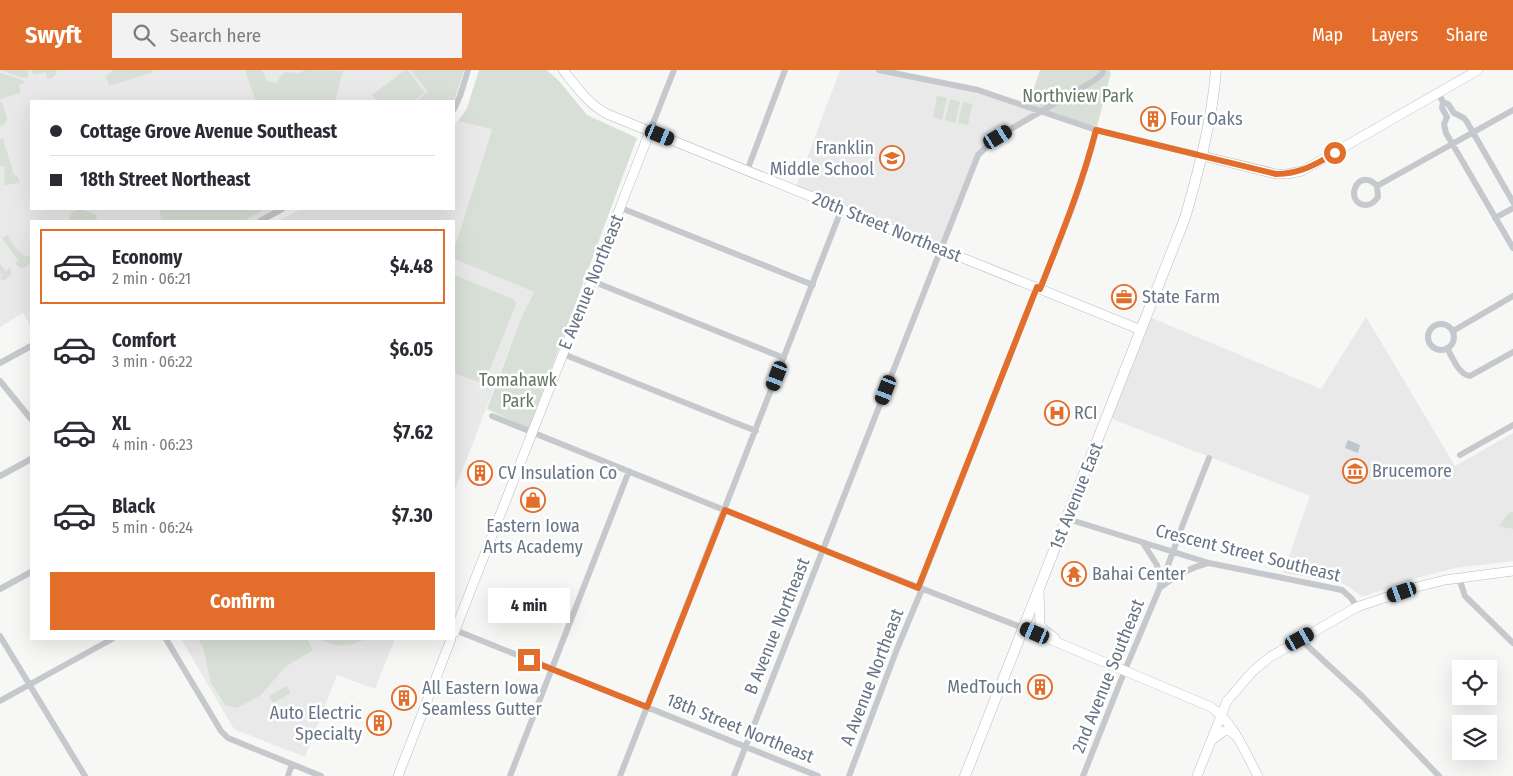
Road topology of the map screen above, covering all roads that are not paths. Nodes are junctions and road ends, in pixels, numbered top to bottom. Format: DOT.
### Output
graph roads {
  1 [pos="468,70"];
  2 [pos="563,70"];
  3 [pos="674,70"];
  4 [pos="785,70"];
  5 [pos="879,70"];
  6 [pos="1104,70"];
  7 [pos="1216,70"];
  8 [pos="1478,70"];
  9 [pos="1438,93"];
  10 [pos="1443,102"];
  11 [pos="455,106"];
  12 [pos="1513,110"];
  13 [pos="1041,112"];
  14 [pos="1454,113"];
  15 [pos="1447,117"];
  16 [pos="1096,130"];
  17 [pos="650,131"];
  18 [pos="1472,132"];
  19 [pos="1452,143"];
  20 [pos="1203,156"];
  21 [pos="747,171"];
  22 [pos="1377,186"];
  23 [pos="1513,202"];
  24 [pos="621,208"];
  25 [pos="842,208"];
  26 [pos="1513,208"];
  27 [pos="280,210"];
  28 [pos="1495,218"];
  29 [pos="262,220"];
  30 [pos="1513,248"];
  31 [pos="942,249"];
  32 [pos="592,281"];
  33 [pos="813,285"];
  34 [pos="1038,288"];
  35 [pos="1513,296"];
  36 [pos="1141,330"];
  37 [pos="1453,330"];
  38 [pos="30,347"];
  39 [pos="1447,348"];
  40 [pos="1513,352"];
  41 [pos="563,354"];
  42 [pos="784,358"];
  43 [pos="0,364"];
  44 [pos="0,381"];
  45 [pos="492,416"];
  46 [pos="30,418"];
  47 [pos="1513,425"];
  48 [pos="756,431"];
  49 [pos="533,433"];
  50 [pos="1460,455"];
  51 [pos="1209,458"];
  52 [pos="30,459"];
  53 [pos="629,472"];
  54 [pos="0,476"];
  55 [pos="725,510"];
  56 [pos="1068,519"];
  57 [pos="1143,543"];
  58 [pos="823,550"];
  59 [pos="1173,552"];
  60 [pos="1209,563"];
  61 [pos="1513,571"];
  62 [pos="30,573"];
  63 [pos="1459,578"];
  64 [pos="1160,587"];
  65 [pos="920,588"];
  66 [pos="1038,588"];
  67 [pos="0,589"];
  68 [pos="1357,607"];
  69 [pos="1023,628"];
  70 [pos="455,629"];
  71 [pos="455,635"];
  72 [pos="0,636"];
  73 [pos="1300,639"];
  74 [pos="110,640"];
  75 [pos="167,640"];
  76 [pos="451,640"];
  77 [pos="1513,643"];
  78 [pos="1070,648"];
  79 [pos="552,670"];
  80 [pos="1125,670"];
  81 [pos="30,685"];
  82 [pos="0,701"];
  83 [pos="647,707"];
  84 [pos="1220,714"];
  85 [pos="1236,736"];
  86 [pos="1210,742"];
  87 [pos="746,747"];
  88 [pos="292,764"];
  89 [pos="85,776"];
  90 [pos="288,776"];
  91 [pos="321,776"];
  92 [pos="398,776"];
  93 [pos="510,776"];
  94 [pos="620,776"];
  95 [pos="734,776"];
  96 [pos="818,776"];
  97 [pos="849,776"];
  98 [pos="965,776"];
  99 [pos="1083,776"];
  100 [pos="1197,776"];
  101 [pos="1258,776"];
  102 [pos="1439,776"];
  1 -- 11 [label="street"];
  2 -- 17 [label="street, 20th Street Northeast"];
  3 -- 17 [label="street, E Avenue Northeast"];
  4 -- 21 [label="street"];
  5 -- 13 [label="street"];
  6 -- 13 [label="street, B Avenue Northeast"];
  7 -- 20 [label="main road, 1st Avenue East"];
  8 -- 9 [label="street"];
  9 -- 10 [label="street"];
  9 -- 20 [label="street"];
  10 -- 14 [label="street"];
  10 -- 15 [label="street"];
  12 -- 18 [label="street"];
  13 -- 16 [label="street"];
  13 -- 31 [label="street, B Avenue Northeast"];
  14 -- 15 [label="street"];
  14 -- 18 [label="street"];
  15 -- 19 [label="street"];
  16 -- 20 [label="street"];
  16 -- 34 [label="street, A Avenue Northeast"];
  17 -- 21 [label="street, 20th Street Northeast"];
  17 -- 24 [label="street, E Avenue Northeast"];
  18 -- 19 [label="street"];
  18 -- 23 [label="street"];
  19 -- 22 [label="street"];
  19 -- 28 [label="street"];
  20 -- 36 [label="main road, 1st Avenue East"];
  21 -- 25 [label="street, 20th Street Northeast"];
  22 -- 22 [label="street"];
  24 -- 32 [label="street, E Avenue Northeast"];
  24 -- 33 [label="street"];
  25 -- 31 [label="street, 20th Street Northeast"];
  25 -- 33 [label="street"];
  26 -- 28 [label="street"];
  27 -- 29 [label="street"];
  28 -- 30 [label="street"];
  31 -- 34 [label="street, 20th Street Northeast"];
  31 -- 58 [label="street, B Avenue Northeast"];
  32 -- 41 [label="street, E Avenue Northeast"];
  32 -- 42 [label="street"];
  33 -- 42 [label="street"];
  34 -- 36 [label="street, 20th Street Northeast"];
  34 -- 65 [label="street, A Avenue Northeast"];
  35 -- 37 [label="street"];
  36 -- 56 [label="main road, 1st Avenue East"];
  37 -- 39 [label="street"];
  37 -- 39 [label="street"];
  38 -- 43 [label="street"];
  39 -- 40 [label="street"];
  41 -- 48 [label="street"];
  41 -- 49 [label="street, E Avenue Northeast"];
  42 -- 48 [label="street"];
  44 -- 46 [label="street"];
  45 -- 49 [label="street"];
  47 -- 50 [label="street"];
  48 -- 55 [label="street"];
  49 -- 53 [label="street"];
  49 -- 70 [label="street, E Avenue Northeast"];
  51 -- 59 [label="street, 2nd Avenue Southeast"];
  52 -- 54 [label="street"];
  53 -- 55 [label="street"];
  53 -- 79 [label="street"];
  55 -- 58 [label="street"];
  55 -- 83 [label="street"];
  56 -- 57 [label="street, Crescent Street Southeast"];
  56 -- 66 [label="main road, 1st Avenue East"];
  57 -- 59 [label="street, Crescent Street Southeast"];
  57 -- 64 [label="street, 2nd Avenue Southeast"];
  58 -- 65 [label="street"];
  58 -- 87 [label="street, B Avenue Northeast"];
  59 -- 60 [label="street, Crescent Street Southeast"];
  59 -- 64 [label="street, 2nd Avenue Southeast"];
  60 -- 64 [label="street, 2nd Avenue Southeast"];
  60 -- 68 [label="street, Crescent Street Southeast"];
  61 -- 63 [label="street"];
  62 -- 67 [label="street"];
  63 -- 68 [label="street"];
  63 -- 77 [label="street"];
  64 -- 80 [label="street, 2nd Avenue Southeast"];
  65 -- 69 [label="street"];
  65 -- 97 [label="street, A Avenue Northeast"];
  66 -- 69 [label="main road, 1st Avenue East"];
  66 -- 78 [label="street"];
  68 -- 73 [label="street"];
  69 -- 78 [label="street"];
  69 -- 98 [label="main road, 1st Avenue East"];
  71 -- 79 [label="street, 18th Street Northeast"];
  72 -- 81 [label="street"];
  73 -- 84 [label="street"];
  73 -- 102 [label="street"];
  74 -- 81 [label="street"];
  75 -- 88 [label="street"];
  76 -- 92 [label="street, E Avenue Northeast"];
  78 -- 80 [label="street"];
  79 -- 83 [label="street, 18th Street Northeast"];
  79 -- 93 [label="street"];
  80 -- 84 [label="street"];
  80 -- 99 [label="street, 2nd Avenue Southeast"];
  81 -- 82 [label="street"];
  81 -- 89 [label="street"];
  83 -- 87 [label="street, 18th Street Northeast"];
  83 -- 94 [label="street"];
  84 -- 85 [label="street"];
  84 -- 86 [label="street"];
  85 -- 86 [label="street"];
  85 -- 101 [label="street"];
  86 -- 100 [label="street"];
  87 -- 95 [label="street, B Avenue Northeast"];
  87 -- 96 [label="street, 18th Street Northeast"];
  88 -- 90 [label="street"];
  88 -- 91 [label="street"];
}
